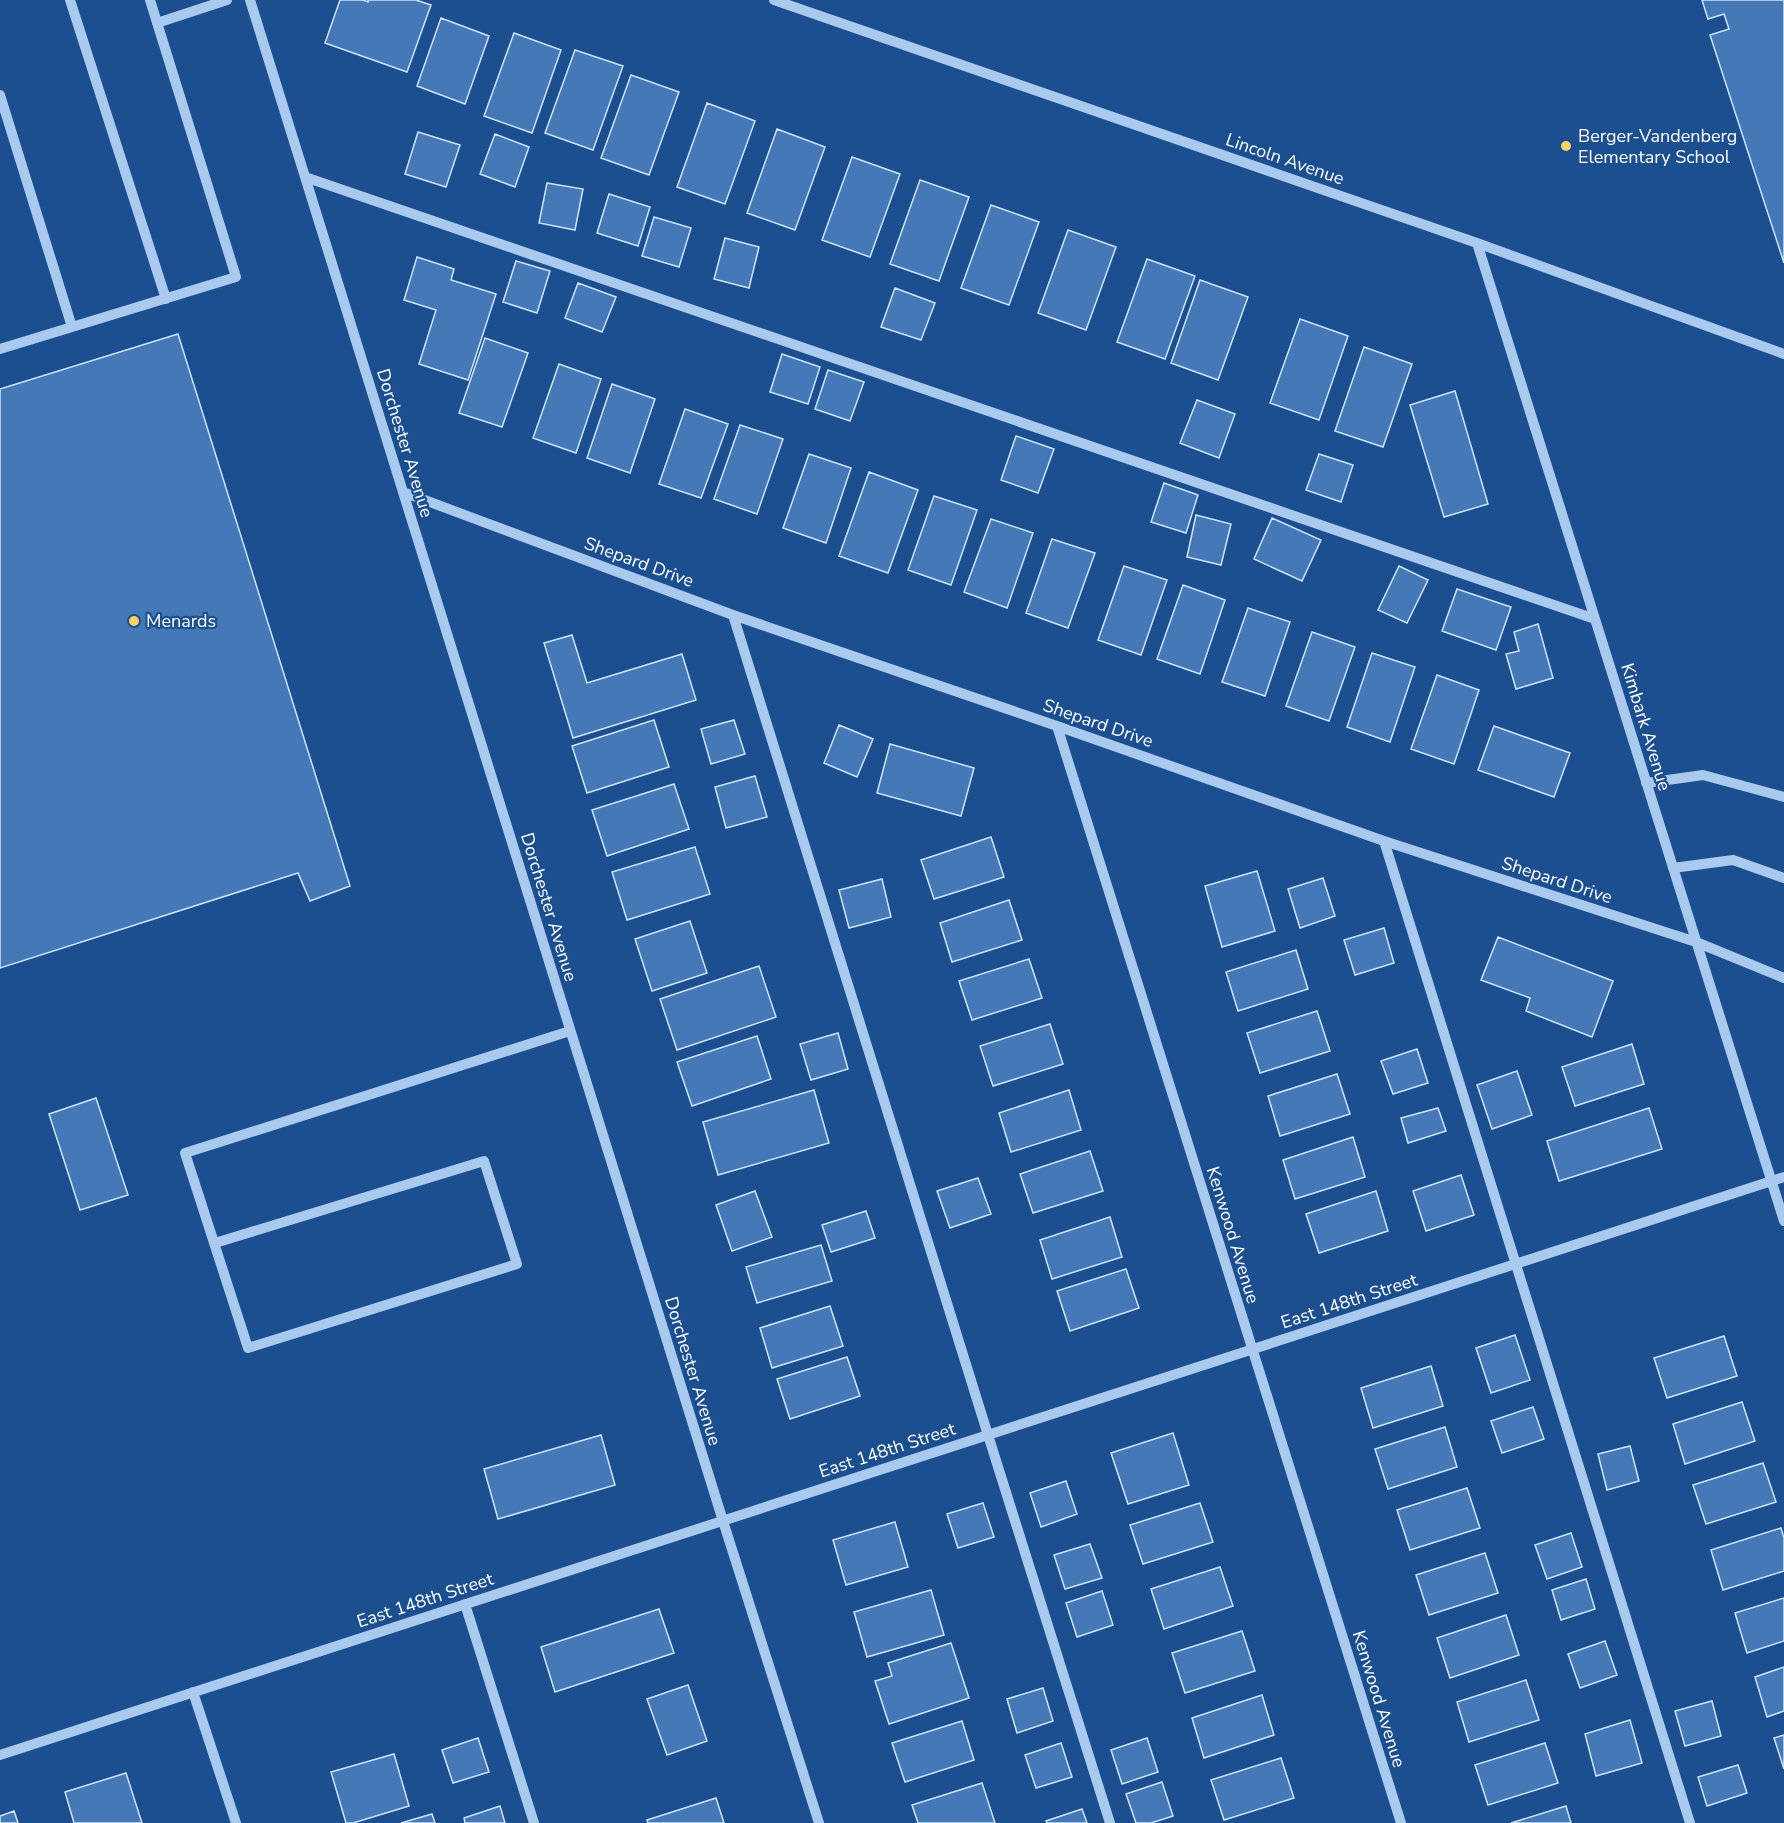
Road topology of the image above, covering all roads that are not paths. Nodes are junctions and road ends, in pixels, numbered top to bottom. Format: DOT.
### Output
graph roads {
  1 [pos="70,0"];
  2 [pos="150,0"];
  3 [pos="227,0"];
  4 [pos="250,0"];
  5 [pos="774,0"];
  6 [pos="157,22"];
  7 [pos="0,95"];
  8 [pos="305,177"];
  9 [pos="1476,243"];
  10 [pos="166,299"];
  11 [pos="72,327"];
  12 [pos="0,349"];
  13 [pos="1784,354"];
  14 [pos="403,492"];
  15 [pos="733,615"];
  16 [pos="1595,620"];
  17 [pos="1057,726"];
  18 [pos="1646,783"];
  19 [pos="1784,797"];
  20 [pos="1384,841"];
  21 [pos="1673,868"];
  22 [pos="1784,878"];
  23 [pos="1696,942"];
  24 [pos="1784,978"];
  25 [pos="570,1031"];
  26 [pos="1784,1177"];
  27 [pos="1771,1181"];
  28 [pos="1784,1221"];
  29 [pos="215,1244"];
  30 [pos="1516,1264"];
  31 [pos="1252,1350"];
  32 [pos="988,1435"];
  33 [pos="723,1521"];
  34 [pos="465,1604"];
  35 [pos="193,1692"];
  36 [pos="0,1755"];
  37 [pos="236,1823"];
  38 [pos="534,1823"];
  39 [pos="819,1823"];
  40 [pos="1110,1823"];
  41 [pos="1401,1823"];
  42 [pos="1690,1823"];
  1 -- 10 [label="street"];
  2 -- 6 [label="street"];
  3 -- 6 [label="street"];
  4 -- 8 [label="street, Dorchester Avenue"];
  5 -- 9 [label="street, Lincoln Avenue"];
  6 -- 10 [label="street"];
  7 -- 11 [label="street"];
  8 -- 14 [label="street, Dorchester Avenue"];
  8 -- 16 [label="street"];
  9 -- 13 [label="street, Lincoln Avenue"];
  9 -- 16 [label="street, Kimbark Avenue"];
  10 -- 11 [label="street"];
  11 -- 12 [label="street"];
  14 -- 15 [label="street, Shepard Drive"];
  14 -- 25 [label="street, Dorchester Avenue"];
  15 -- 17 [label="street, Shepard Drive"];
  15 -- 32 [label="street"];
  16 -- 18 [label="street, Kimbark Avenue"];
  17 -- 20 [label="street, Shepard Drive"];
  17 -- 31 [label="street, Kenwood Avenue"];
  18 -- 19 [label="street"];
  18 -- 21 [label="street, Kimbark Avenue"];
  20 -- 23 [label="street, Shepard Drive"];
  20 -- 30 [label="street"];
  21 -- 22 [label="street"];
  21 -- 23 [label="street, Kimbark Avenue"];
  23 -- 24 [label="street, Shepard Drive"];
  23 -- 27 [label="street, Kimbark Avenue"];
  25 -- 29 [label="street"];
  25 -- 33 [label="street, Dorchester Avenue"];
  26 -- 27 [label="street, East 148th Street"];
  27 -- 28 [label="street, Kimbark Avenue"];
  27 -- 30 [label="street, East 148th Street"];
  29 -- 29 [label="street"];
  30 -- 31 [label="street, East 148th Street"];
  30 -- 42 [label="street"];
  31 -- 32 [label="street, East 148th Street"];
  31 -- 41 [label="street, Kenwood Avenue"];
  32 -- 33 [label="street, East 148th Street"];
  32 -- 40 [label="street"];
  33 -- 34 [label="street, East 148th Street"];
  33 -- 39 [label="street, Dorchester Avenue"];
  34 -- 35 [label="street, East 148th Street"];
  34 -- 38 [label="street"];
  35 -- 36 [label="street, East 148th Street"];
  35 -- 37 [label="street"];
}
